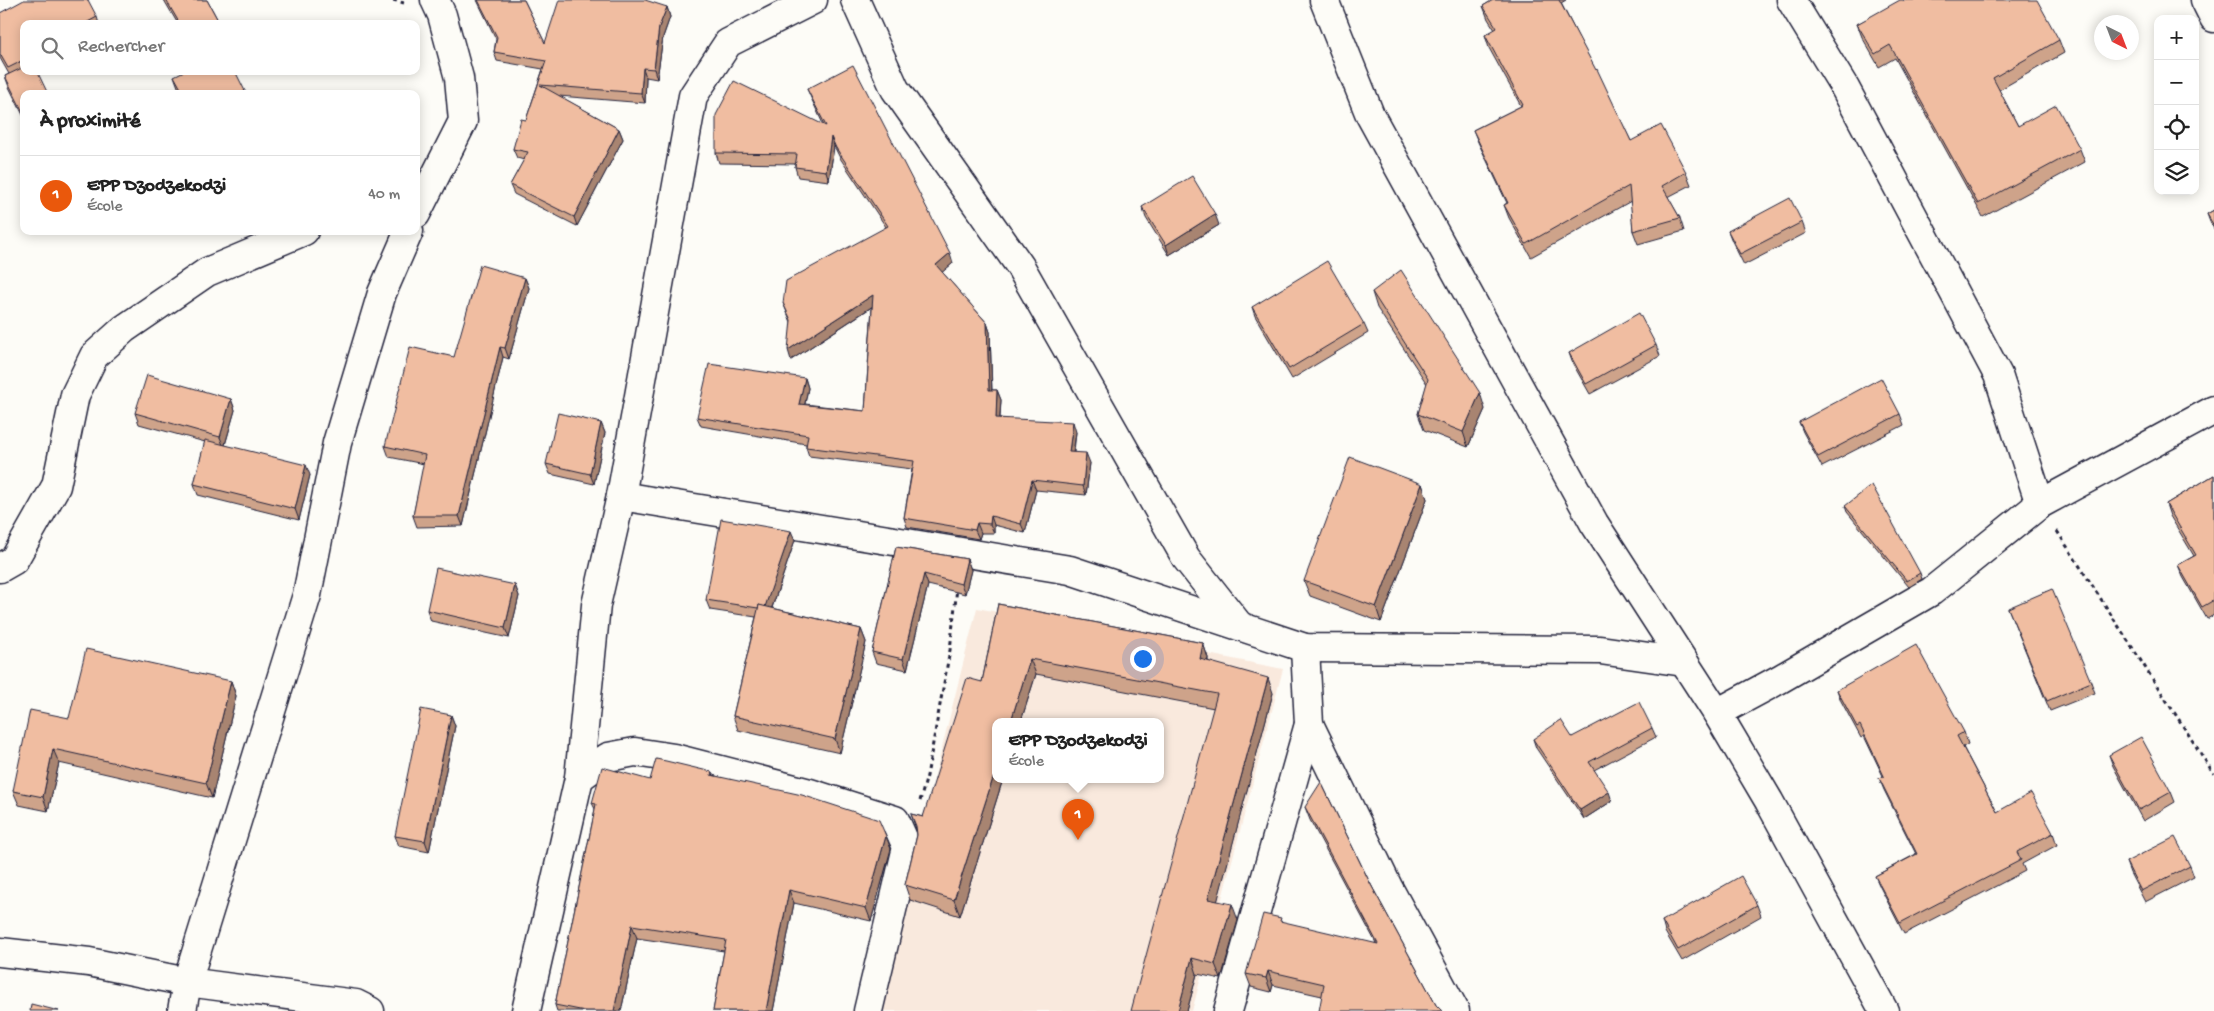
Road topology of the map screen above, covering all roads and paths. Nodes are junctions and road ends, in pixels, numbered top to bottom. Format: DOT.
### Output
graph roads {
  1 [pos="434,0"];
  2 [pos="813,0"];
  3 [pos="854,0"];
  4 [pos="1324,0"];
  5 [pos="1791,0"];
  6 [pos="2205,0"];
  7 [pos="2214,18"];
  8 [pos="420,198"];
  9 [pos="295,235"];
  10 [pos="407,235"];
  11 [pos="2214,410"];
  12 [pos="621,496"];
  13 [pos="2040,504"];
  14 [pos="962,551"];
  15 [pos="0,568"];
  16 [pos="1238,624"];
  17 [pos="1305,648"];
  18 [pos="1684,662"];
  19 [pos="1717,713"];
  20 [pos="1309,724"];
  21 [pos="2214,774"];
  22 [pos="579,778"];
  23 [pos="907,847"];
  24 [pos="0,952"];
  25 [pos="187,982"];
  26 [pos="182,1011"];
  27 [pos="370,1011"];
  28 [pos="526,1011"];
  29 [pos="868,1011"];
  30 [pos="1228,1011"];
  31 [pos="1455,1011"];
  32 [pos="1884,1011"];
  1 -- 8 [label="street"];
  2 -- 12 [label="street"];
  3 -- 16 [label="street"];
  4 -- 18 [label="street"];
  5 -- 13 [label="street"];
  6 -- 7 [label="street"];
  9 -- 15 [label="street"];
  10 -- 25 [label="street"];
  11 -- 13 [label="street"];
  12 -- 14 [label="street"];
  12 -- 22 [label="street"];
  13 -- 19 [label="street"];
  13 -- 21 [label="path"];
  14 -- 16 [label="street"];
  14 -- 23 [label="path"];
  16 -- 17 [label="street"];
  17 -- 18 [label="street"];
  17 -- 20 [label="street"];
  18 -- 19 [label="street"];
  19 -- 32 [label="street"];
  20 -- 30 [label="street"];
  20 -- 31 [label="street"];
  22 -- 23 [label="street"];
  22 -- 28 [label="street"];
  23 -- 29 [label="street"];
  24 -- 25 [label="street"];
  25 -- 26 [label="street"];
  25 -- 27 [label="street"];
}
